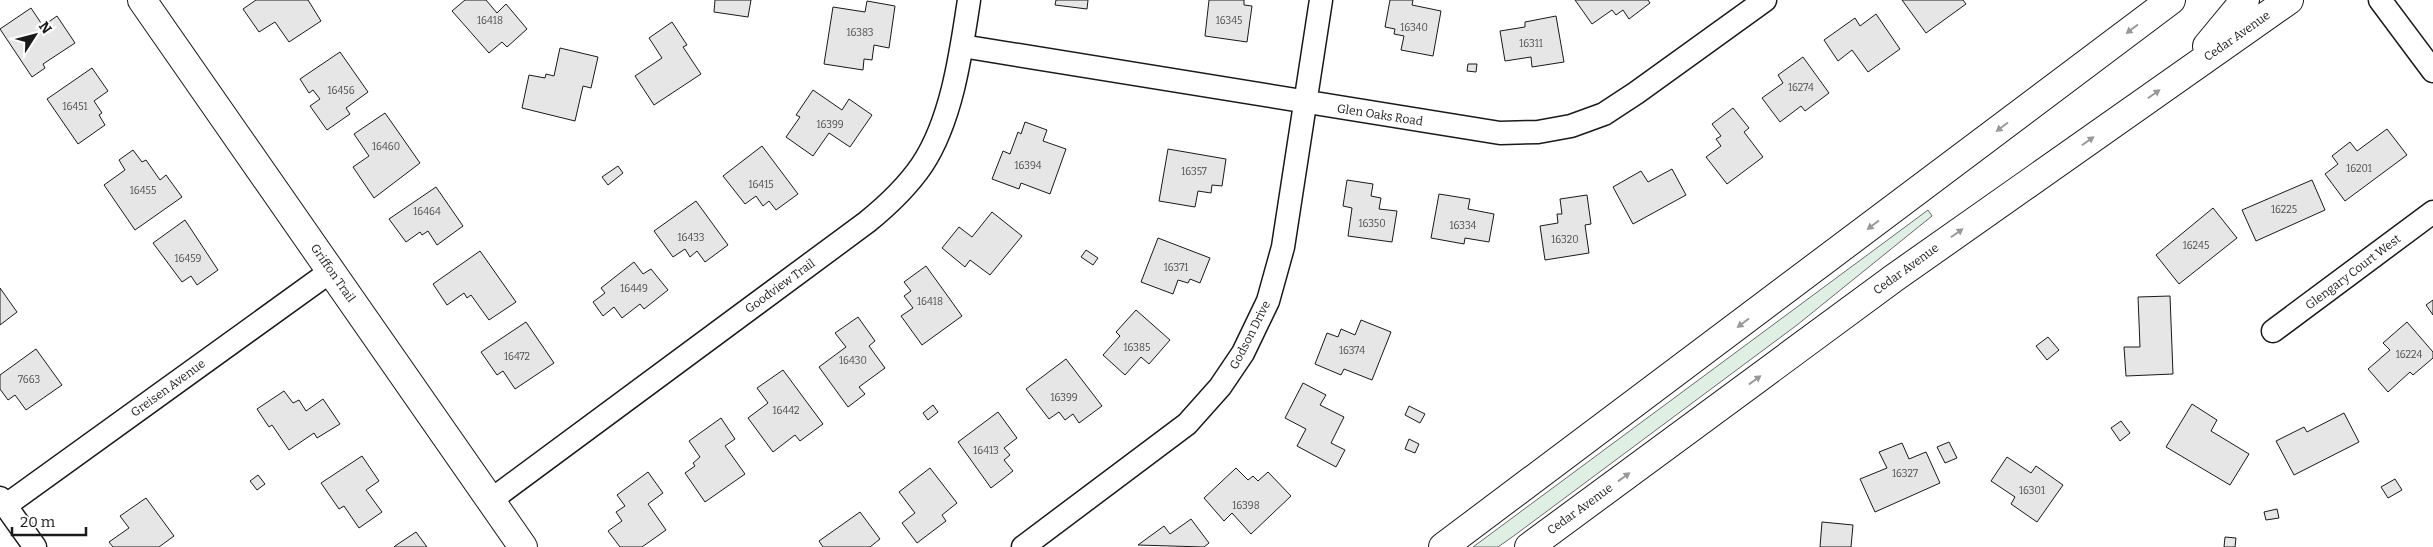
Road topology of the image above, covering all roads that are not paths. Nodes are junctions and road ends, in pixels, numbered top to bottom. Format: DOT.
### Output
graph roads {
  1 [pos="142,0"];
  2 [pos="969,0"];
  3 [pos="1321,0"];
  4 [pos="1765,0"];
  5 [pos="2171,0"];
  6 [pos="2245,0"];
  7 [pos="2289,0"];
  8 [pos="2380,0"];
  9 [pos="962,46"];
  10 [pos="2433,72"];
  11 [pos="2184,74"];
  12 [pos="1304,103"];
  13 [pos="2433,212"];
  14 [pos="331,271"];
  15 [pos="2273,331"];
  16 [pos="491,500"];
  17 [pos="3,502"];
  18 [pos="35,547"];
  19 [pos="523,547"];
  20 [pos="1023,547"];
  21 [pos="1443,547"];
  22 [pos="1529,547"];
  1 -- 14 [label="main road, Griffon Trail"];
  2 -- 9 [label="street, Goodview Trail"];
  3 -- 12 [label="street, Godson Drive"];
  4 -- 12 [label="street, Glen Oaks Road"];
  5 -- 21 [label="main road, one-way"];
  6 -- 11 [label="main road"];
  7 -- 11 [label="main road, Cedar Avenue"];
  8 -- 10 [label="street"];
  9 -- 12 [label="street, Glen Oaks Road"];
  9 -- 16 [label="street, Goodview Trail"];
  22 -- 11 [label="main road, Cedar Avenue, one-way"];
  12 -- 20 [label="street, Godson Drive"];
  13 -- 15 [label="street, Glengary Court West"];
  14 -- 16 [label="main road, Griffon Trail"];
  14 -- 17 [label="street, Greisen Avenue"];
  16 -- 19 [label="main road, Griffon Trail"];
  17 -- 18 [label="street"];
}
